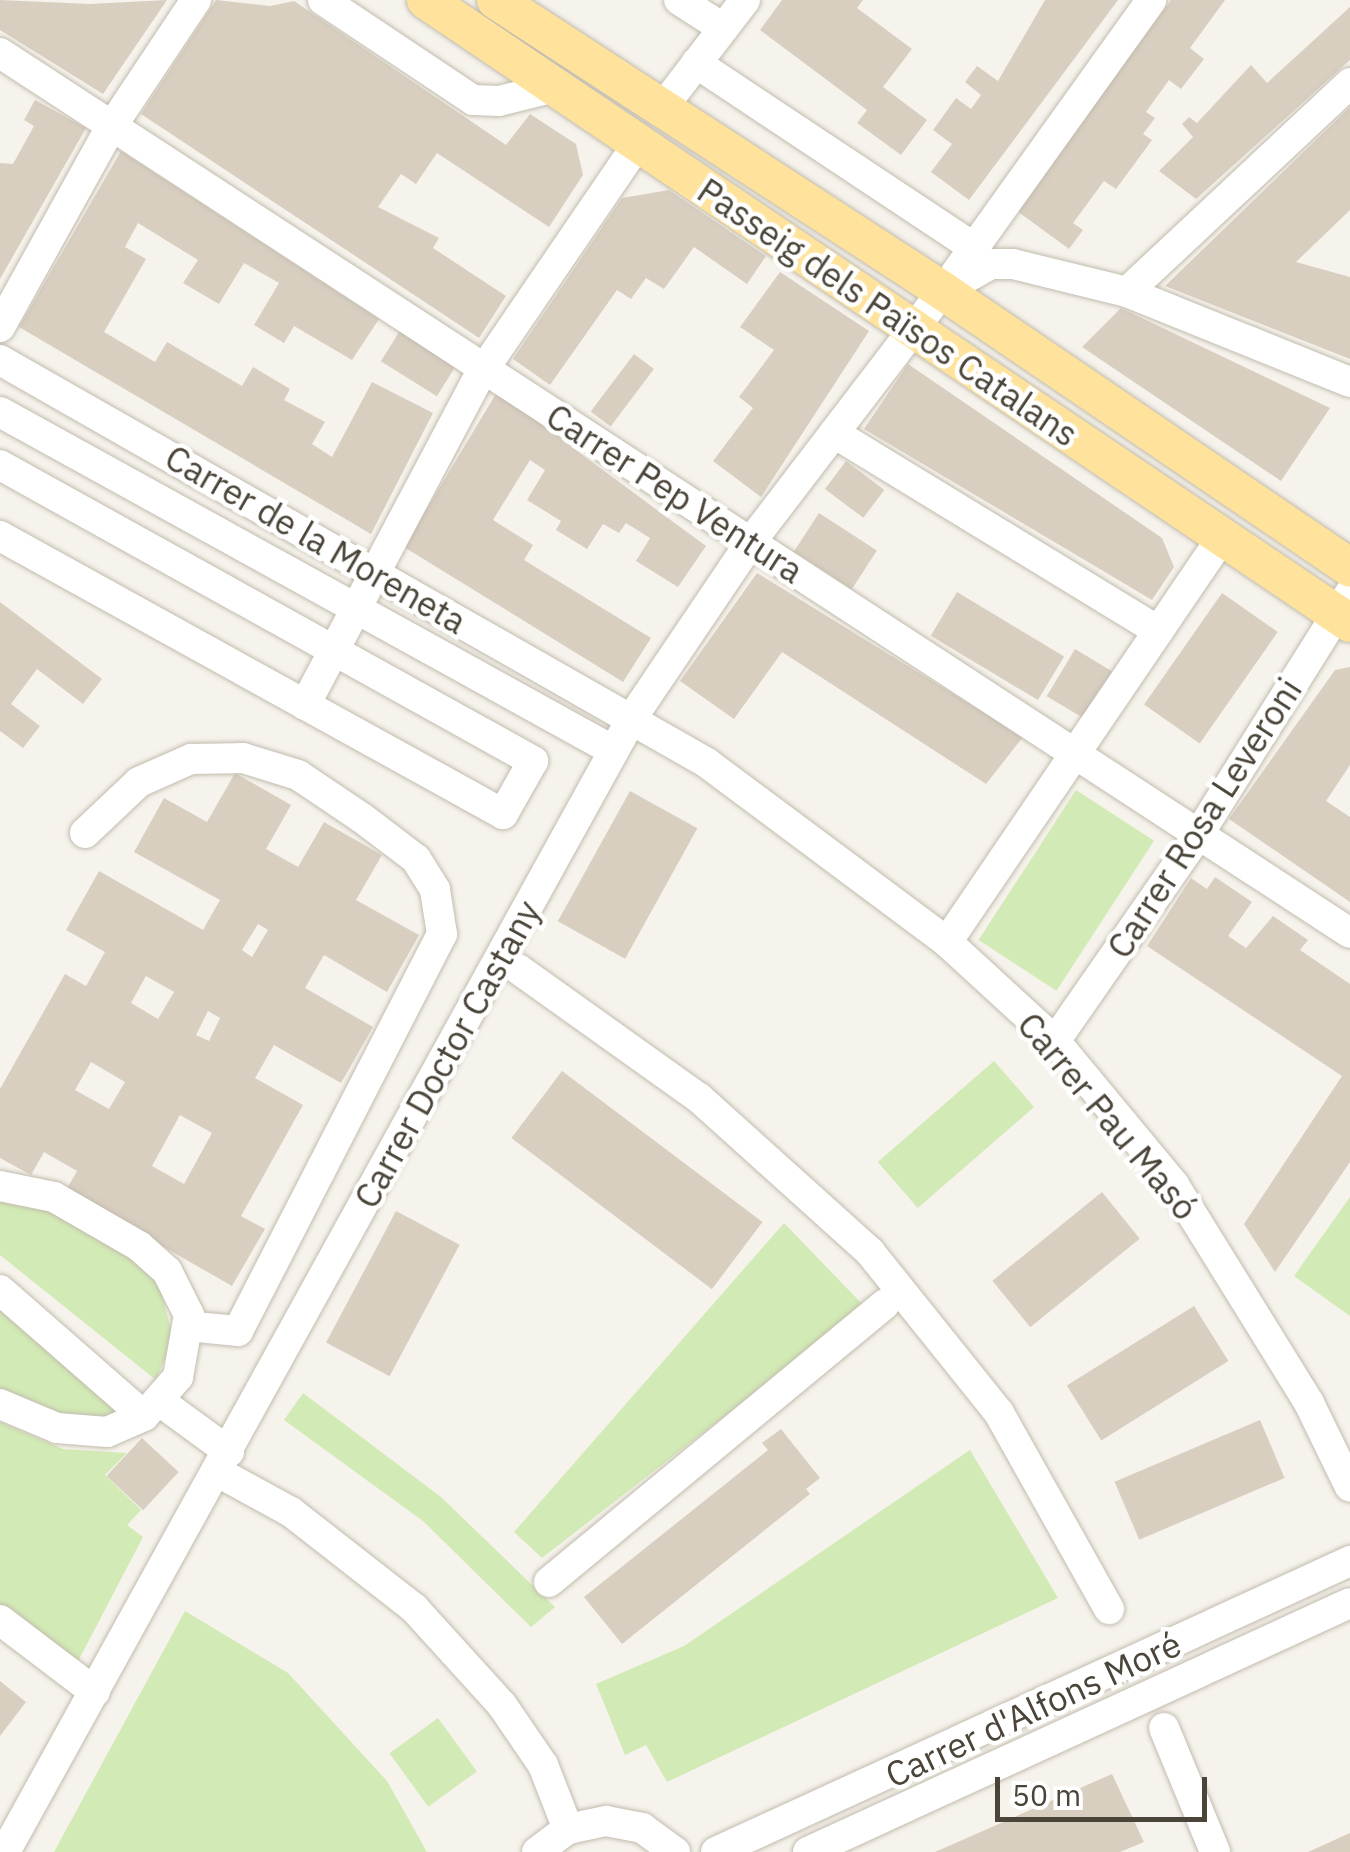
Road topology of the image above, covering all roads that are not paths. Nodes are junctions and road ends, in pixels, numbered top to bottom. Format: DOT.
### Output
graph roads {
  1 [pos="196,0"];
  2 [pos="323,0"];
  3 [pos="426,0"];
  4 [pos="496,0"];
  5 [pos="679,0"];
  6 [pos="745,0"];
  7 [pos="1151,0"];
  8 [pos="723,28"];
  9 [pos="0,53"];
  10 [pos="696,63"];
  11 [pos="1350,83"];
  12 [pos="555,87"];
  13 [pos="663,107"];
  14 [pos="110,128"];
  15 [pos="638,143"];
  16 [pos="973,247"];
  17 [pos="943,291"];
  18 [pos="1126,292"];
  19 [pos="0,327"];
  20 [pos="913,329"];
  21 [pos="0,360"];
  22 [pos="486,369"];
  23 [pos="1350,382"];
  24 [pos="0,412"];
  25 [pos="834,433"];
  26 [pos="0,465"];
  27 [pos="0,536"];
  28 [pos="1222,537"];
  29 [pos="750,543"];
  30 [pos="1350,568"];
  31 [pos="375,573"];
  32 [pos="355,608"];
  33 [pos="1345,610"];
  34 [pos="1158,630"];
  35 [pos="334,650"];
  36 [pos="305,705"];
  37 [pos="632,718"];
  38 [pos="614,751"];
  39 [pos="1074,752"];
  40 [pos="1200,832"];
  41 [pos="85,833"];
  42 [pos="1350,934"];
  43 [pos="947,942"];
  44 [pos="518,969"];
  45 [pos="1055,1041"];
  46 [pos="0,1186"];
  47 [pos="0,1290"];
  48 [pos="885,1304"];
  49 [pos="187,1326"];
  50 [pos="0,1404"];
  51 [pos="151,1408"];
  52 [pos="224,1462"];
  53 [pos="1350,1487"];
  54 [pos="1350,1561"];
  55 [pos="548,1582"];
  56 [pos="1350,1603"];
  57 [pos="1109,1610"];
  58 [pos="0,1620"];
  59 [pos="95,1692"];
  60 [pos="1164,1728"];
  61 [pos="568,1829"];
  62 [pos="667,1845"];
  63 [pos="6,1852"];
  64 [pos="536,1852"];
  65 [pos="700,1852"];
  66 [pos="716,1852"];
  67 [pos="808,1852"];
  68 [pos="1215,1852"];
  1 -- 14 [label="street"];
  2 -- 12 [label="street"];
  3 -- 12 [label="main road, Passeig dels Països Catalans"];
  4 -- 13 [label="main road"];
  5 -- 8 [label="street"];
  6 -- 8 [label="street"];
  7 -- 16 [label="street, Carrer Doctor Castany"];
  8 -- 10 [label="street"];
  9 -- 14 [label="street, Carrer Pep Ventura"];
  10 -- 13 [label="street"];
  10 -- 16 [label="street"];
  11 -- 18 [label="street"];
  12 -- 15 [label="main road, Passeig dels Països Catalans"];
  13 -- 17 [label="main road"];
  14 -- 19 [label="street"];
  14 -- 22 [label="street, Carrer Pep Ventura"];
  15 -- 20 [label="main road, Passeig dels Països Catalans"];
  15 -- 22 [label="street"];
  16 -- 17 [label="street, Carrer Doctor Castany"];
  17 -- 18 [label="street"];
  17 -- 20 [label="street, Carrer Doctor Castany"];
  17 -- 30 [label="main road"];
  18 -- 23 [label="street"];
  20 -- 25 [label="street, Carrer Doctor Castany"];
  20 -- 28 [label="main road, Passeig dels Països Catalans"];
  21 -- 31 [label="street, Carrer de la Moreneta"];
  22 -- 29 [label="street, Carrer Pep Ventura"];
  22 -- 31 [label="street"];
  24 -- 32 [label="street"];
  25 -- 29 [label="street, Carrer Doctor Castany"];
  25 -- 34 [label="street"];
  26 -- 35 [label="street"];
  27 -- 36 [label="street"];
  28 -- 33 [label="main road, Passeig dels Països Catalans"];
  28 -- 34 [label="street"];
  29 -- 37 [label="street, Carrer Doctor Castany"];
  29 -- 39 [label="street, Carrer Pep Ventura"];
  31 -- 32 [label="street"];
  31 -- 37 [label="street, Carrer de la Moreneta"];
  32 -- 35 [label="street"];
  32 -- 38 [label="street"];
  33 -- 40 [label="street, Carrer Rosa Leveroni"];
  34 -- 39 [label="street"];
  35 -- 36 [label="street"];
  35 -- 36 [label="street"];
  37 -- 38 [label="street, Carrer Doctor Castany"];
  37 -- 43 [label="street, Carrer Pau Masó"];
  38 -- 52 [label="street, Carrer Doctor Castany"];
  39 -- 40 [label="street, Carrer Pep Ventura"];
  39 -- 43 [label="street"];
  40 -- 42 [label="street, Carrer Pep Ventura"];
  40 -- 45 [label="street, Carrer Rosa Leveroni"];
  41 -- 49 [label="street"];
  43 -- 45 [label="street, Carrer Pau Masó"];
  44 -- 57 [label="street"];
  45 -- 53 [label="street, Carrer Pau Masó"];
  46 -- 49 [label="street"];
  47 -- 51 [label="street"];
  48 -- 55 [label="street"];
  49 -- 51 [label="street"];
  50 -- 51 [label="street"];
  51 -- 52 [label="street"];
  52 -- 59 [label="street, Carrer Doctor Castany"];
  52 -- 61 [label="street"];
  54 -- 66 [label="street, Carrer d'Alfons Moré"];
  56 -- 67 [label="street, Carrer d'Alfons Moré"];
  58 -- 59 [label="street"];
  59 -- 63 [label="street, Carrer Doctor Castany"];
  60 -- 68 [label="street"];
  61 -- 62 [label="street"];
  61 -- 64 [label="street"];
  62 -- 65 [label="street"];
}
